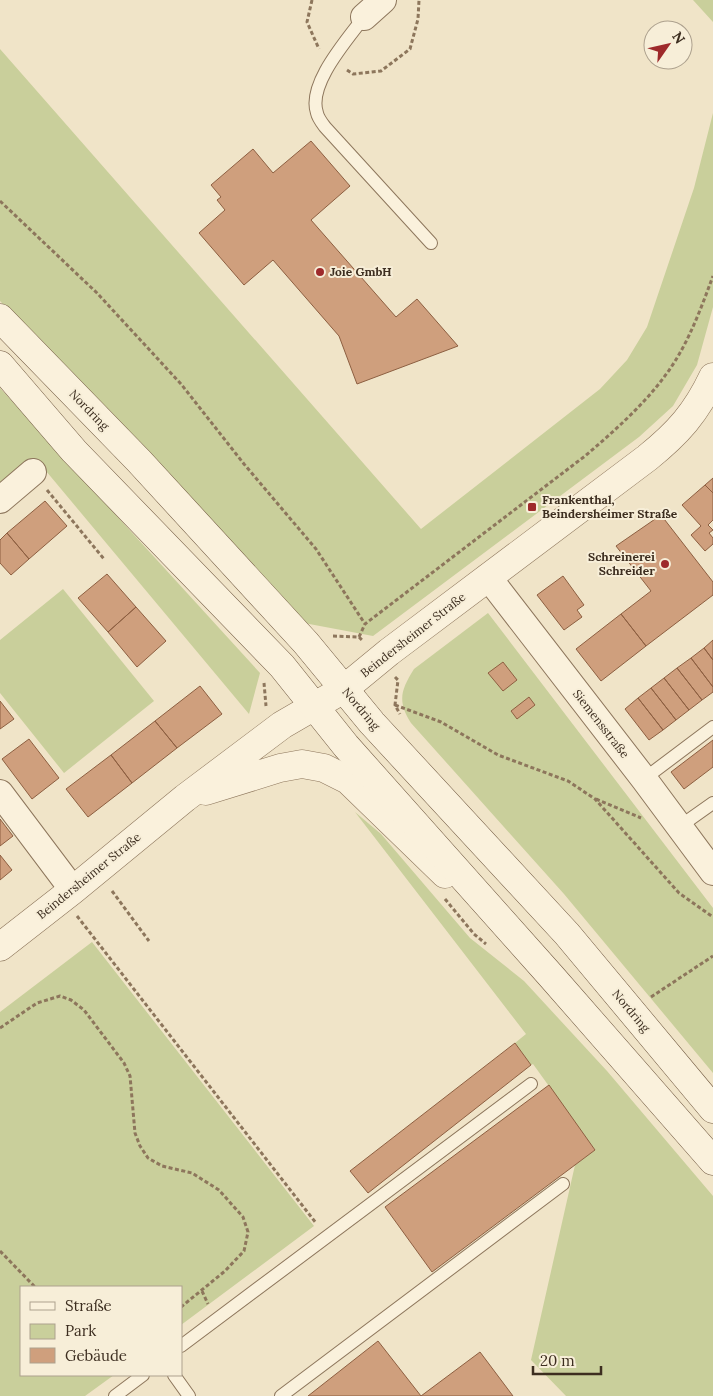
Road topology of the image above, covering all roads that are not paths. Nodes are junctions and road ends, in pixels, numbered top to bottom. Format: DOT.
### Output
graph roads {
  1 [pos="373,8"];
  2 [pos="431,243"];
  3 [pos="0,318"];
  4 [pos="0,365"];
  5 [pos="713,377"];
  6 [pos="33,472"];
  7 [pos="0,500"];
  8 [pos="488,577"];
  9 [pos="344,689"];
  10 [pos="315,706"];
  11 [pos="713,727"];
  12 [pos="644,779"];
  13 [pos="0,793"];
  14 [pos="185,798"];
  15 [pos="713,803"];
  16 [pos="673,819"];
  17 [pos="713,872"];
  18 [pos="68,894"];
  19 [pos="0,947"];
  20 [pos="551,976"];
  21 [pos="531,1084"];
  22 [pos="713,1109"];
  23 [pos="713,1161"];
  24 [pos="563,1184"];
  25 [pos="182,1345"];
  26 [pos="143,1376"];
  27 [pos="175,1376"];
  28 [pos="115,1396"];
  29 [pos="189,1396"];
  30 [pos="281,1396"];
  1 -- 2 [label="lane"];
  3 -- 9 [label="main road, Nordring"];
  4 -- 10 [label="main road"];
  5 -- 8 [label="main road, Beindersheimer Straße"];
  6 -- 7 [label="street"];
  8 -- 9 [label="main road, Beindersheimer Straße"];
  8 -- 12 [label="street, Siemensstraße"];
  9 -- 10 [label="main road, Beindersheimer Straße"];
  9 -- 22 [label="main road, Nordring"];
  10 -- 14 [label="main road, Beindersheimer Straße"];
  10 -- 20 [label="main road"];
  11 -- 12 [label="lane"];
  12 -- 16 [label="street, Siemensstraße"];
  13 -- 18 [label="street"];
  14 -- 18 [label="main road, Beindersheimer Straße"];
  14 -- 20 [label="main road"];
  15 -- 16 [label="lane"];
  16 -- 17 [label="street, Siemensstraße"];
  18 -- 19 [label="main road, Beindersheimer Straße"];
  20 -- 23 [label="main road"];
  21 -- 25 [label="lane"];
  24 -- 30 [label="lane"];
  26 -- 28 [label="lane"];
  27 -- 29 [label="lane"];
}
